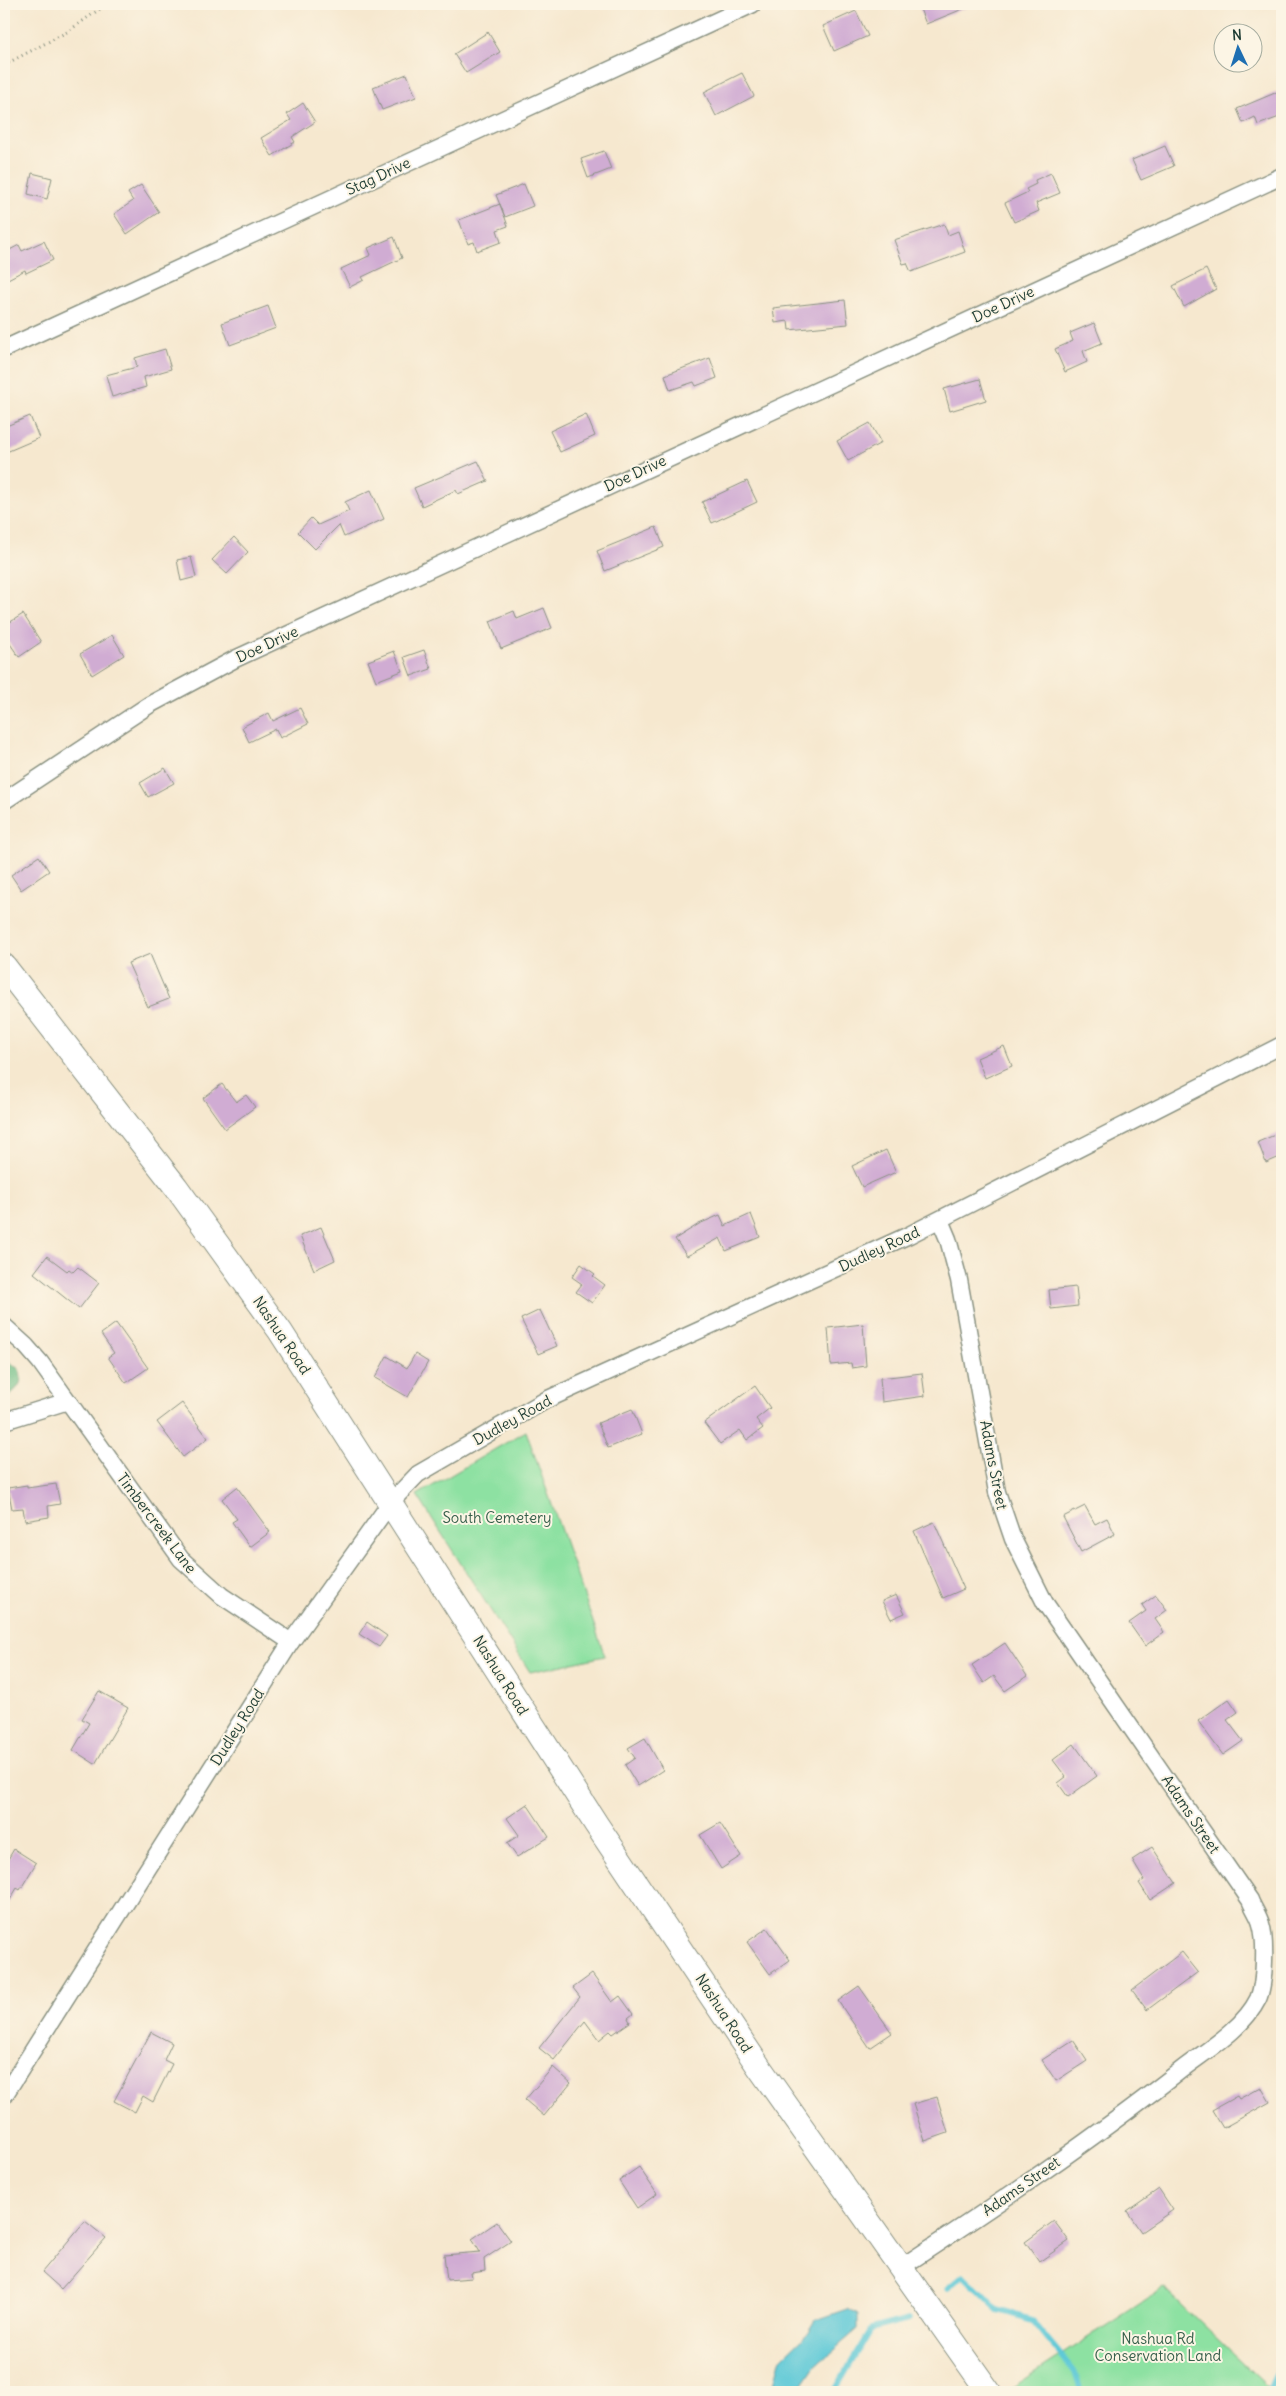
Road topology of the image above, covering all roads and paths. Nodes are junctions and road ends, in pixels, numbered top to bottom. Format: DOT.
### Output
graph roads {
  1 [pos="107,4"];
  2 [pos="753,4"];
  3 [pos="4,64"];
  4 [pos="1282,176"];
  5 [pos="4,349"];
  6 [pos="4,801"];
  7 [pos="4,966"];
  8 [pos="1282,1045"];
  9 [pos="940,1220"];
  10 [pos="4,1326"];
  11 [pos="68,1401"];
  12 [pos="4,1421"];
  13 [pos="391,1502"];
  14 [pos="291,1642"];
  15 [pos="4,2096"];
  16 [pos="900,2268"];
  17 [pos="989,2392"];
  1 -- 3 [label="path"];
  2 -- 5 [label="street, Stag Drive"];
  4 -- 6 [label="street, Doe Drive"];
  7 -- 13 [label="main road, Nashua Road"];
  8 -- 9 [label="street, Dudley Road"];
  9 -- 13 [label="street, Dudley Road"];
  9 -- 16 [label="street, Adams Street"];
  10 -- 11 [label="street, Timbercreek Lane"];
  11 -- 12 [label="street"];
  11 -- 14 [label="street, Timbercreek Lane"];
  13 -- 14 [label="street, Dudley Road"];
  13 -- 16 [label="main road, Nashua Road"];
  14 -- 15 [label="street, Dudley Road"];
  16 -- 17 [label="main road, Nashua Road"];
}
